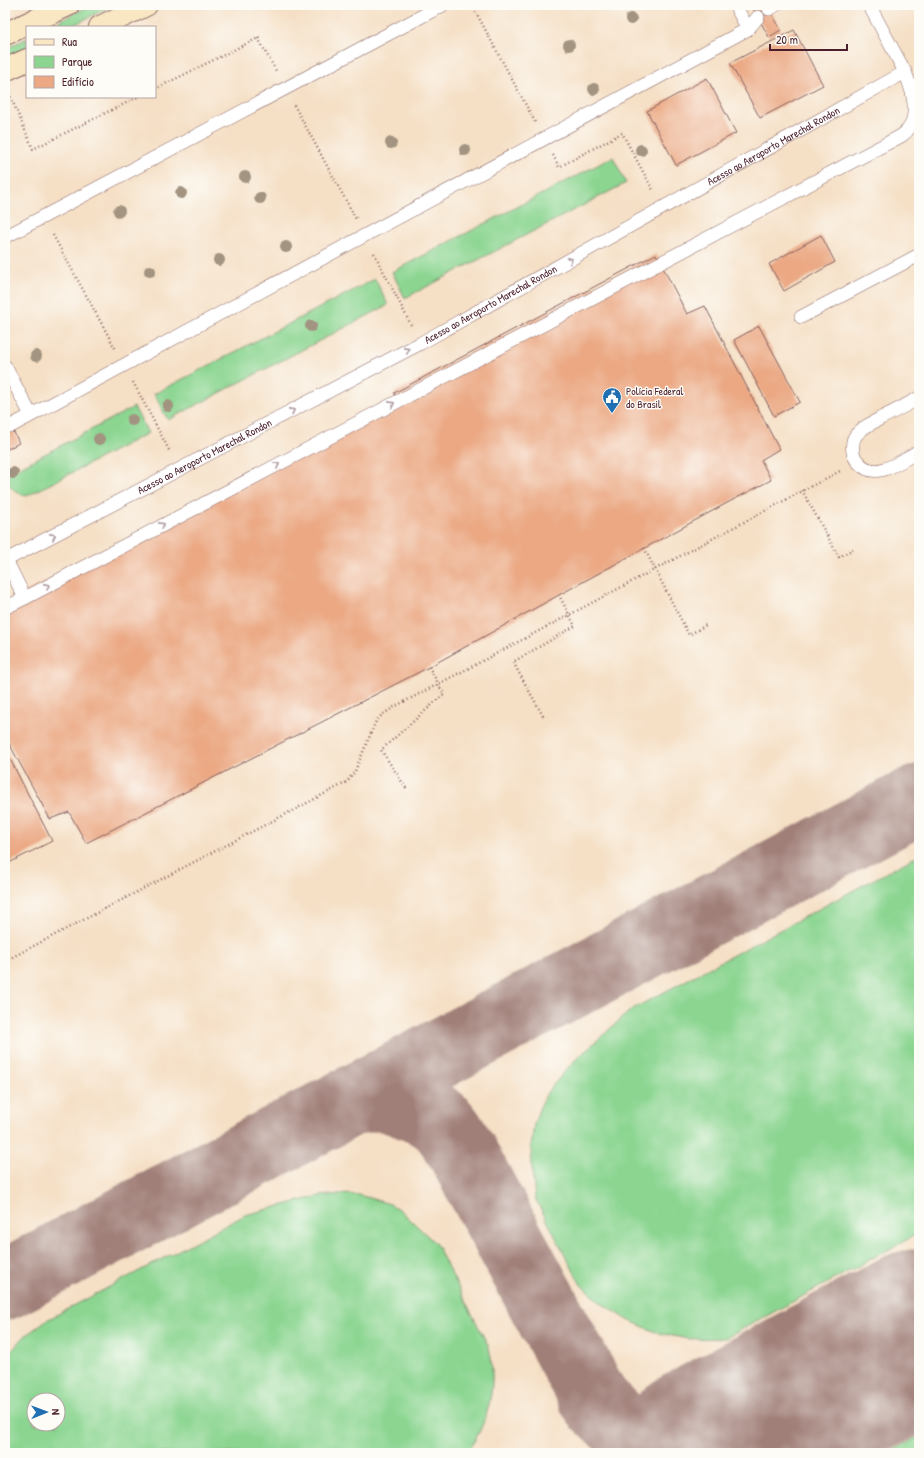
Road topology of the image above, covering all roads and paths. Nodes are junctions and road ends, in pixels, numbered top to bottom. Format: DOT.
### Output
graph roads {
  1 [pos="68,5"];
  2 [pos="146,5"];
  3 [pos="443,5"];
  4 [pos="735,5"];
  5 [pos="869,5"];
  6 [pos="758,17"];
  7 [pos="102,26"];
  8 [pos="748,29"];
  9 [pos="5,34"];
  10 [pos="262,36"];
  11 [pos="258,38"];
  12 [pos="26,60"];
  13 [pos="5,70"];
  14 [pos="905,72"];
  15 [pos="285,88"];
  16 [pos="156,89"];
  17 [pos="9,93"];
  18 [pos="136,98"];
  19 [pos="916,115"];
  20 [pos="43,216"];
  21 [pos="365,235"];
  22 [pos="5,237"];
  23 [pos="919,256"];
  24 [pos="801,317"];
  25 [pos="421,343"];
  26 [pos="124,365"];
  27 [pos="5,366"];
  28 [pos="919,398"];
  29 [pos="31,415"];
  30 [pos="11,426"];
  31 [pos="919,451"];
  32 [pos="180,470"];
  33 [pos="838,471"];
  34 [pos="802,490"];
  35 [pos="644,548"];
  36 [pos="853,549"];
  37 [pos="6,559"];
  38 [pos="655,569"];
  39 [pos="559,595"];
  40 [pos="25,598"];
  41 [pos="5,608"];
  42 [pos="569,615"];
  43 [pos="706,625"];
  44 [pos="429,667"];
  45 [pos="438,684"];
  46 [pos="543,716"];
  47 [pos="406,788"];
  48 [pos="5,961"];
  1 -- 9 [label="main road"];
  2 -- 7 [label="main road"];
  3 -- 15 [label="lane"];
  4 -- 8 [label="lane"];
  5 -- 14 [label="lane"];
  6 -- 8 [label="lane"];
  8 -- 21 [label="lane"];
  10 -- 11 [label="path"];
  11 -- 15 [label="path"];
  11 -- 16 [label="path"];
  12 -- 13 [label="main road"];
  14 -- 19 [label="lane"];
  25 -- 14 [label="lane, Acesso ao Aeroporto Marechal Rondon, one-way"];
  15 -- 20 [label="lane"];
  15 -- 21 [label="path"];
  17 -- 18 [label="path"];
  40 -- 19 [label="lane, one-way"];
  20 -- 22 [label="lane"];
  20 -- 26 [label="path"];
  21 -- 25 [label="path"];
  21 -- 26 [label="lane"];
  23 -- 24 [label="lane"];
  32 -- 25 [label="lane, Acesso ao Aeroporto Marechal Rondon, one-way"];
  26 -- 29 [label="lane"];
  26 -- 32 [label="path"];
  27 -- 29 [label="lane"];
  28 -- 31 [label="lane"];
  29 -- 30 [label="lane"];
  37 -- 32 [label="lane, Acesso ao Aeroporto Marechal Rondon, one-way"];
  33 -- 34 [label="path"];
  34 -- 36 [label="path"];
  34 -- 38 [label="path"];
  35 -- 38 [label="path, bridge"];
  37 -- 40 [label="lane"];
  38 -- 42 [label="path"];
  38 -- 43 [label="path, bridge"];
  39 -- 42 [label="path, bridge"];
  40 -- 41 [label="lane"];
  42 -- 45 [label="path"];
  42 -- 46 [label="path, bridge"];
  44 -- 45 [label="path, bridge"];
  45 -- 47 [label="path, bridge"];
  45 -- 48 [label="path"];
}
